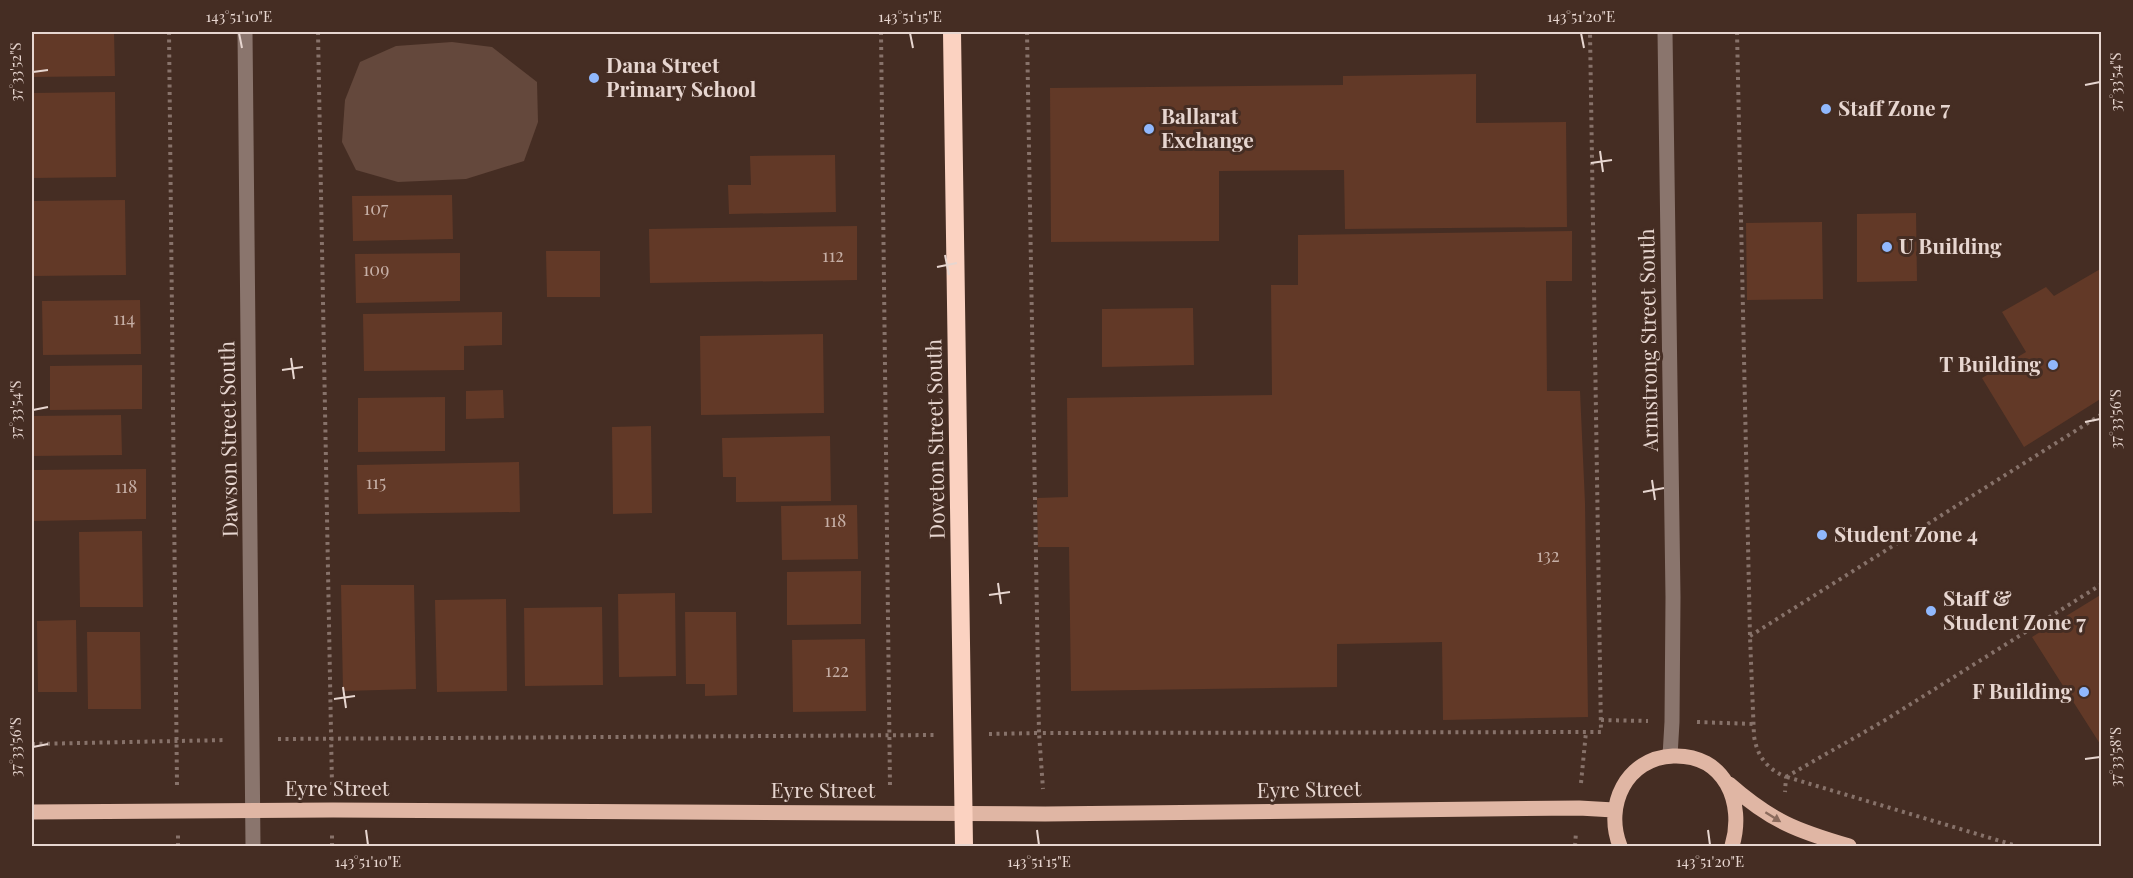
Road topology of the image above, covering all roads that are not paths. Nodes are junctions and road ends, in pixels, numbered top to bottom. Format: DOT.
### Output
graph roads {
  1 [pos="245,32"];
  2 [pos="952,32"];
  3 [pos="1665,32"];
  4 [pos="1670,756"];
  5 [pos="1727,782"];
  6 [pos="253,810"];
  7 [pos="1614,810"];
  8 [pos="32,812"];
  9 [pos="963,813"];
  10 [pos="253,846"];
  11 [pos="964,846"];
  12 [pos="1620,846"];
  13 [pos="1732,846"];
  14 [pos="1849,846"];
  1 -- 6 [label="street, Dawson Street South"];
  2 -- 9 [label="highway, Doveton Street South"];
  3 -- 4 [label="street, Armstrong Street South"];
  4 -- 5 [label="main road"];
  4 -- 7 [label="main road"];
  5 -- 13 [label="main road"];
  5 -- 14 [label="main road, one-way"];
  6 -- 8 [label="main road, Eyre Street"];
  6 -- 9 [label="main road, Eyre Street"];
  6 -- 10 [label="street, Dawson Street South"];
  7 -- 9 [label="main road, Eyre Street"];
  7 -- 12 [label="main road"];
  9 -- 11 [label="highway, Doveton Street South"];
}
